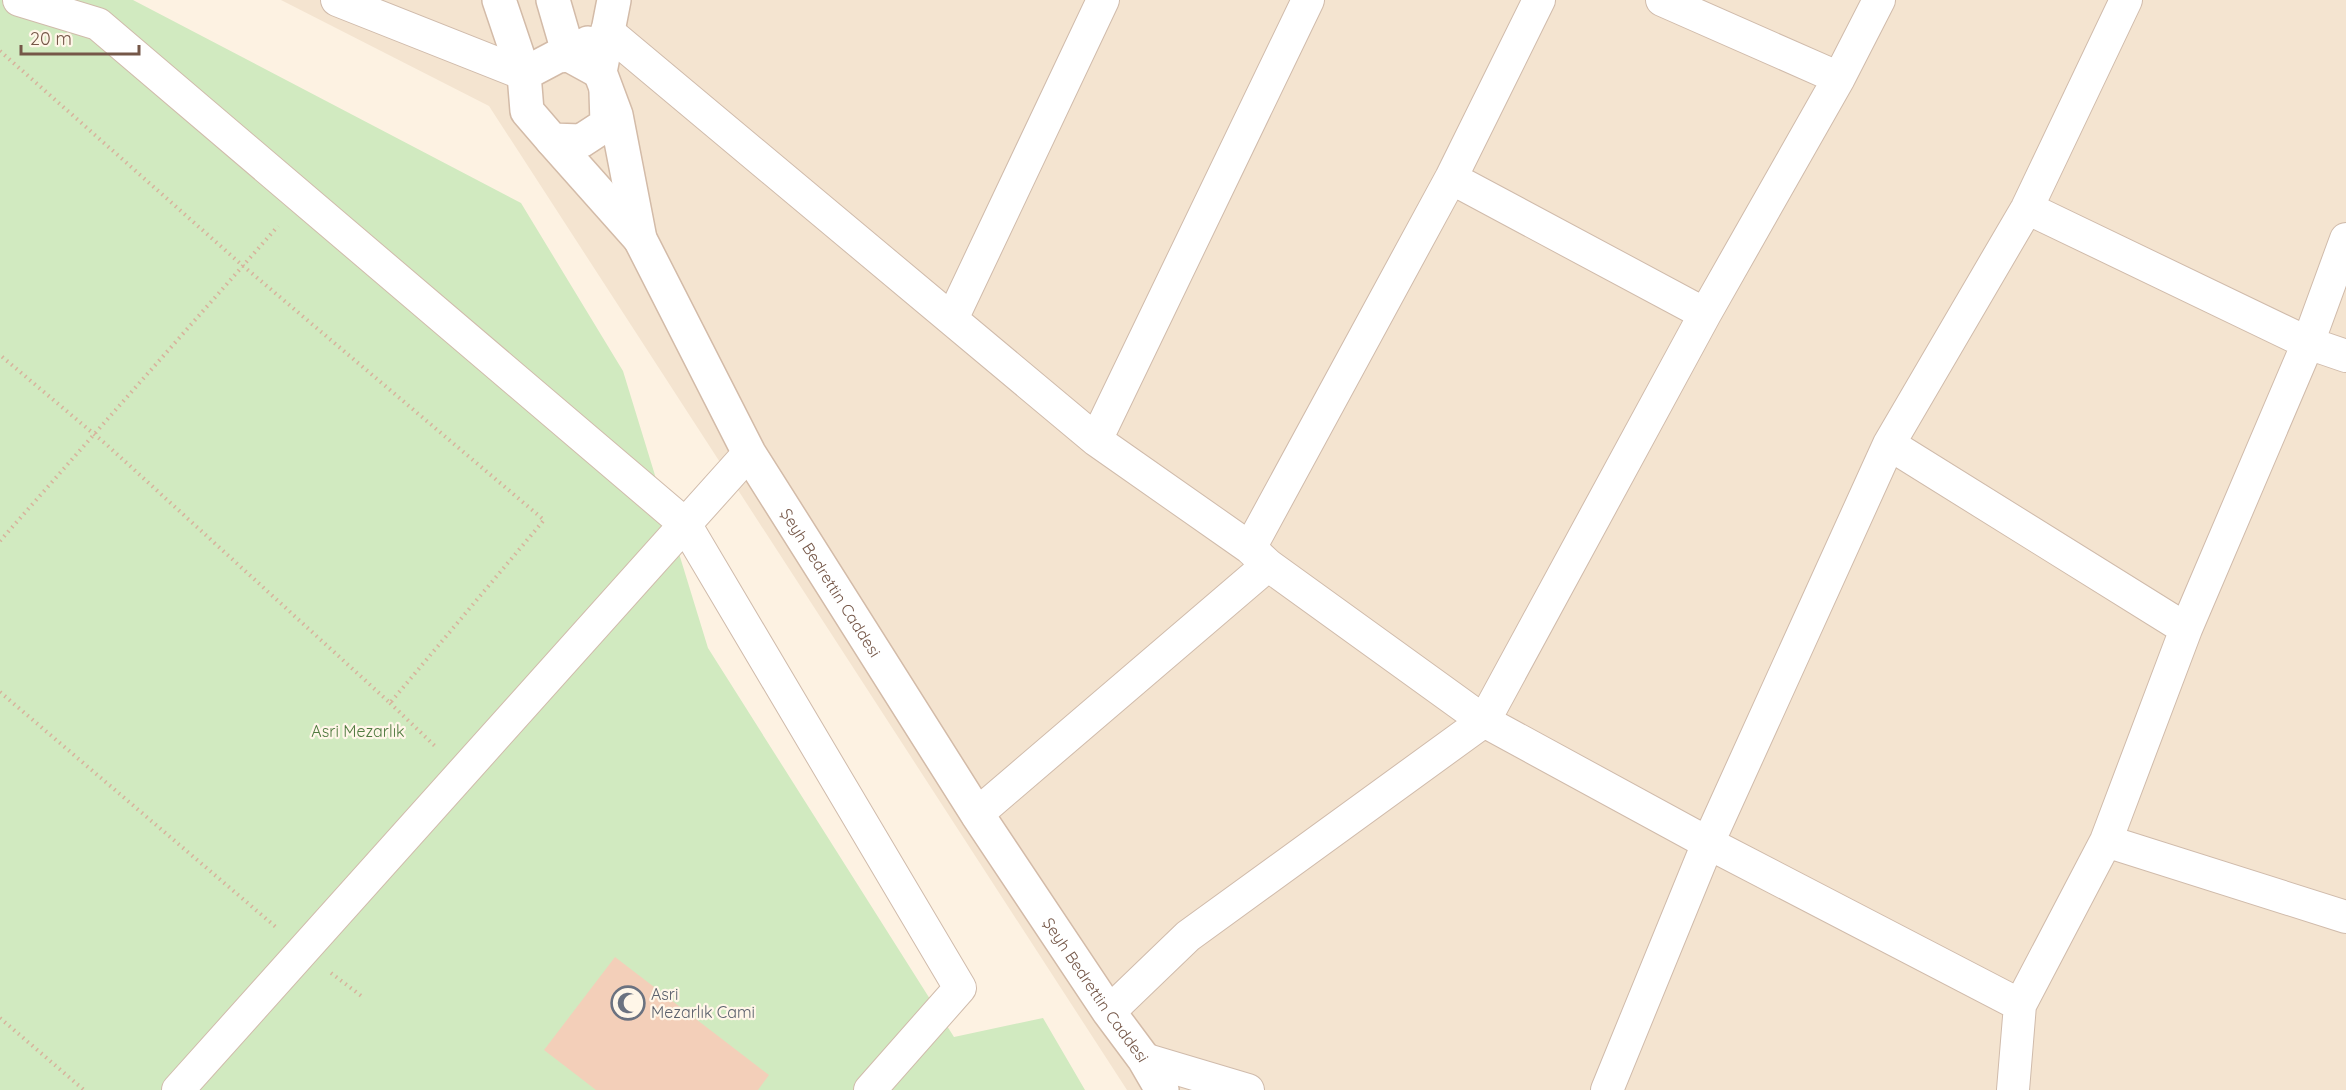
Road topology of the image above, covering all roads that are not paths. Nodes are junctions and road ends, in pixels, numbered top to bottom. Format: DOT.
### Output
graph roads {
  1 [pos="19,0"];
  2 [pos="337,0"];
  3 [pos="499,0"];
  4 [pos="553,0"];
  5 [pos="614,0"];
  6 [pos="1102,0"];
  7 [pos="1308,0"];
  8 [pos="1539,0"];
  9 [pos="1662,0"];
  10 [pos="1879,0"];
  11 [pos="2126,0"];
  12 [pos="607,31"];
  13 [pos="569,55"];
  14 [pos="524,74"];
  15 [pos="1839,78"];
  16 [pos="603,81"];
  17 [pos="552,140"];
  18 [pos="1451,178"];
  19 [pos="2027,208"];
  20 [pos="640,239"];
  21 [pos="2346,239"];
  22 [pos="1705,314"];
  23 [pos="952,319"];
  24 [pos="2308,343"];
  25 [pos="2346,356"];
  26 [pos="1096,440"];
  27 [pos="1889,444"];
  28 [pos="748,453"];
  29 [pos="685,524"];
  30 [pos="1259,556"];
  31 [pos="2186,629"];
  32 [pos="1484,721"];
  33 [pos="977,814"];
  34 [pos="2106,842"];
  35 [pos="1708,843"];
  36 [pos="2346,917"];
  37 [pos="2020,1005"];
  38 [pos="1109,1012"];
  39 [pos="1144,1059"];
  40 [pos="178,1090"];
  41 [pos="870,1090"];
  42 [pos="1162,1090"];
  43 [pos="1248,1090"];
  44 [pos="1607,1090"];
  45 [pos="2013,1090"];
  1 -- 29 [label="street"];
  2 -- 14 [label="street"];
  3 -- 14 [label="main road"];
  4 -- 13 [label="main road"];
  5 -- 12 [label="main road"];
  6 -- 23 [label="street"];
  7 -- 26 [label="street"];
  8 -- 18 [label="street"];
  9 -- 15 [label="street"];
  10 -- 15 [label="street"];
  11 -- 19 [label="street"];
  12 -- 13 [label="main road"];
  12 -- 16 [label="main road"];
  12 -- 23 [label="street"];
  13 -- 14 [label="main road"];
  13 -- 16 [label="main road"];
  14 -- 17 [label="main road"];
  15 -- 22 [label="street"];
  16 -- 17 [label="main road"];
  16 -- 20 [label="main road, Şeyh Bedrettin Caddesi"];
  17 -- 20 [label="main road"];
  18 -- 22 [label="street"];
  18 -- 30 [label="street"];
  19 -- 24 [label="street"];
  19 -- 27 [label="street"];
  20 -- 28 [label="main road, Şeyh Bedrettin Caddesi"];
  21 -- 24 [label="street"];
  22 -- 32 [label="street"];
  23 -- 26 [label="street"];
  24 -- 25 [label="street"];
  24 -- 31 [label="street"];
  26 -- 30 [label="street"];
  27 -- 31 [label="street"];
  27 -- 35 [label="street"];
  28 -- 29 [label="street"];
  28 -- 33 [label="main road, Şeyh Bedrettin Caddesi"];
  29 -- 40 [label="street"];
  29 -- 41 [label="street"];
  30 -- 32 [label="street"];
  30 -- 33 [label="street"];
  31 -- 34 [label="street"];
  32 -- 35 [label="street"];
  32 -- 38 [label="street"];
  33 -- 38 [label="main road, Şeyh Bedrettin Caddesi"];
  34 -- 36 [label="street"];
  34 -- 37 [label="street"];
  35 -- 37 [label="street"];
  35 -- 44 [label="street"];
  37 -- 45 [label="street"];
  38 -- 39 [label="main road, Şeyh Bedrettin Caddesi"];
  39 -- 42 [label="main road, Şeyh Bedrettin Caddesi"];
  39 -- 43 [label="street"];
}
